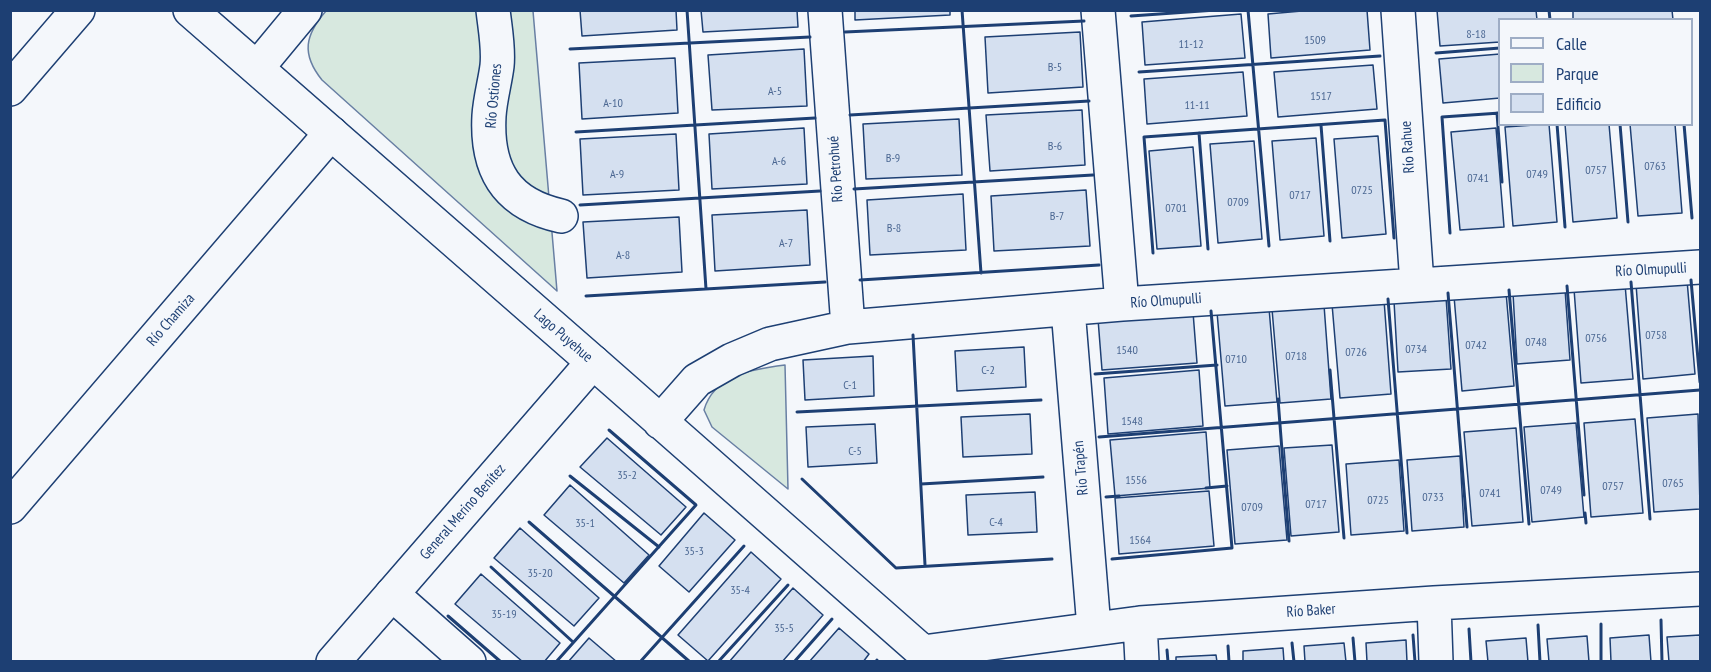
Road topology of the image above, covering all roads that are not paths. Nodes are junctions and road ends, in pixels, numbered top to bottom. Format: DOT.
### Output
graph roads {
  1 [pos="78,10"];
  2 [pos="305,10"];
  3 [pos="493,10"];
  4 [pos="825,10"];
  5 [pos="1098,10"];
  6 [pos="1398,10"];
  7 [pos="198,14"];
  8 [pos="257,68"];
  9 [pos="10,89"];
  10 [pos="331,133"];
  11 [pos="561,216"];
  12 [pos="1701,267"];
  13 [pos="1417,284"];
  14 [pos="1122,304"];
  15 [pos="1068,309"];
  16 [pos="848,327"];
  17 [pos="593,362"];
  18 [pos="660,422"];
  19 [pos="10,507"];
  20 [pos="1701,589"];
  21 [pos="392,594"];
  22 [pos="1434,603"];
  23 [pos="1140,623"];
  24 [pos="1094,628"];
  25 [pos="929,657"];
  26 [pos="333,662"];
  27 [pos="470,662"];
  28 [pos="1142,662"];
  29 [pos="1436,662"];
  1 -- 9 [label="street"];
  2 -- 8 [label="street"];
  3 -- 11 [label="street, Río Ostiones"];
  4 -- 16 [label="street, Río Petrohué"];
  5 -- 14 [label="street"];
  6 -- 13 [label="street, Río Rahue"];
  7 -- 8 [label="street, Lago Puyehue"];
  8 -- 10 [label="street, Lago Puyehue"];
  10 -- 17 [label="street, Lago Puyehue"];
  10 -- 19 [label="street, Río Chamiza"];
  12 -- 13 [label="street, Río Olmupulli"];
  13 -- 14 [label="street, Río Olmupulli"];
  14 -- 15 [label="street, Río Olmupulli"];
  15 -- 16 [label="street, Río Olmupulli"];
  15 -- 24 [label="street, Río Trapén"];
  16 -- 18 [label="street, Río Olmupulli"];
  17 -- 18 [label="street, Lago Puyehue"];
  17 -- 21 [label="street, General Merino Benítez"];
  18 -- 25 [label="street, Lago Puyehue"];
  20 -- 22 [label="street, Río Baker"];
  21 -- 26 [label="street, General Merino Benítez"];
  21 -- 27 [label="street"];
  22 -- 23 [label="street, Río Baker"];
  22 -- 29 [label="street"];
  23 -- 24 [label="street, Río Baker"];
  23 -- 28 [label="street"];
  24 -- 25 [label="street, Río Baker"];
}
